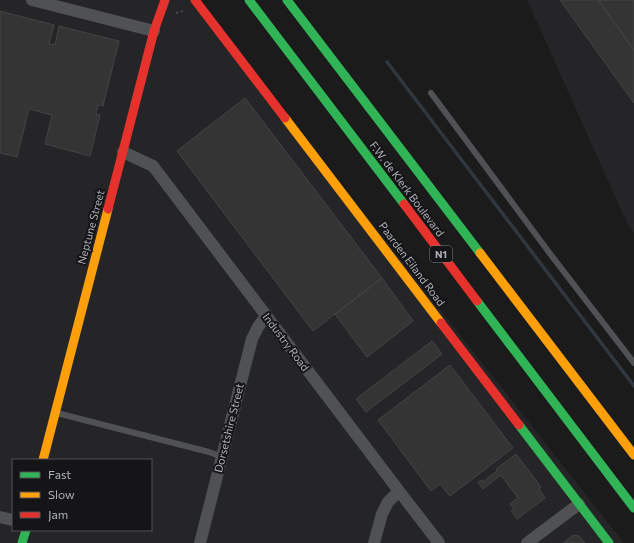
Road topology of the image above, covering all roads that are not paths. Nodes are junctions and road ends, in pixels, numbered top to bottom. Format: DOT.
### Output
graph roads {
  1 [pos="32,0"];
  2 [pos="165,0"];
  3 [pos="196,0"];
  4 [pos="248,0"];
  5 [pos="287,0"];
  6 [pos="154,31"];
  7 [pos="430,93"];
  8 [pos="123,152"];
  9 [pos="266,316"];
  10 [pos="634,363"];
  11 [pos="55,413"];
  12 [pos="634,455"];
  13 [pos="222,457"];
  14 [pos="43,459"];
  15 [pos="399,491"];
  16 [pos="579,504"];
  17 [pos="634,508"];
  18 [pos="0,516"];
  19 [pos="12,520"];
  20 [pos="26,531"];
  21 [pos="22,543"];
  22 [pos="200,543"];
  23 [pos="374,543"];
  24 [pos="439,543"];
  25 [pos="527,543"];
  26 [pos="609,543"];
  1 -- 6 [label="street"];
  2 -- 6 [label="main road, Neptune Street"];
  3 -- 16 [label="main road, Paarden Eiland Road"];
  4 -- 17 [label="main road, F.W. de Klerk Boulevard / N1"];
  5 -- 12 [label="main road, F.W. de Klerk Boulevard"];
  6 -- 8 [label="main road, Neptune Street"];
  7 -- 10 [label="lane"];
  8 -- 9 [label="street, Industry Road"];
  8 -- 11 [label="main road, Neptune Street"];
  9 -- 13 [label="street, Dorsetshire Street"];
  9 -- 15 [label="street, Industry Road"];
  11 -- 13 [label="lane"];
  11 -- 14 [label="main road, Neptune Street"];
  13 -- 22 [label="street, Dorsetshire Street"];
  15 -- 23 [label="street"];
  15 -- 24 [label="street, Industry Road"];
  16 -- 25 [label="street"];
  16 -- 26 [label="main road, Paarden Eiland Road"];
  18 -- 19 [label="street"];
  20 -- 21 [label="main road"];
}
